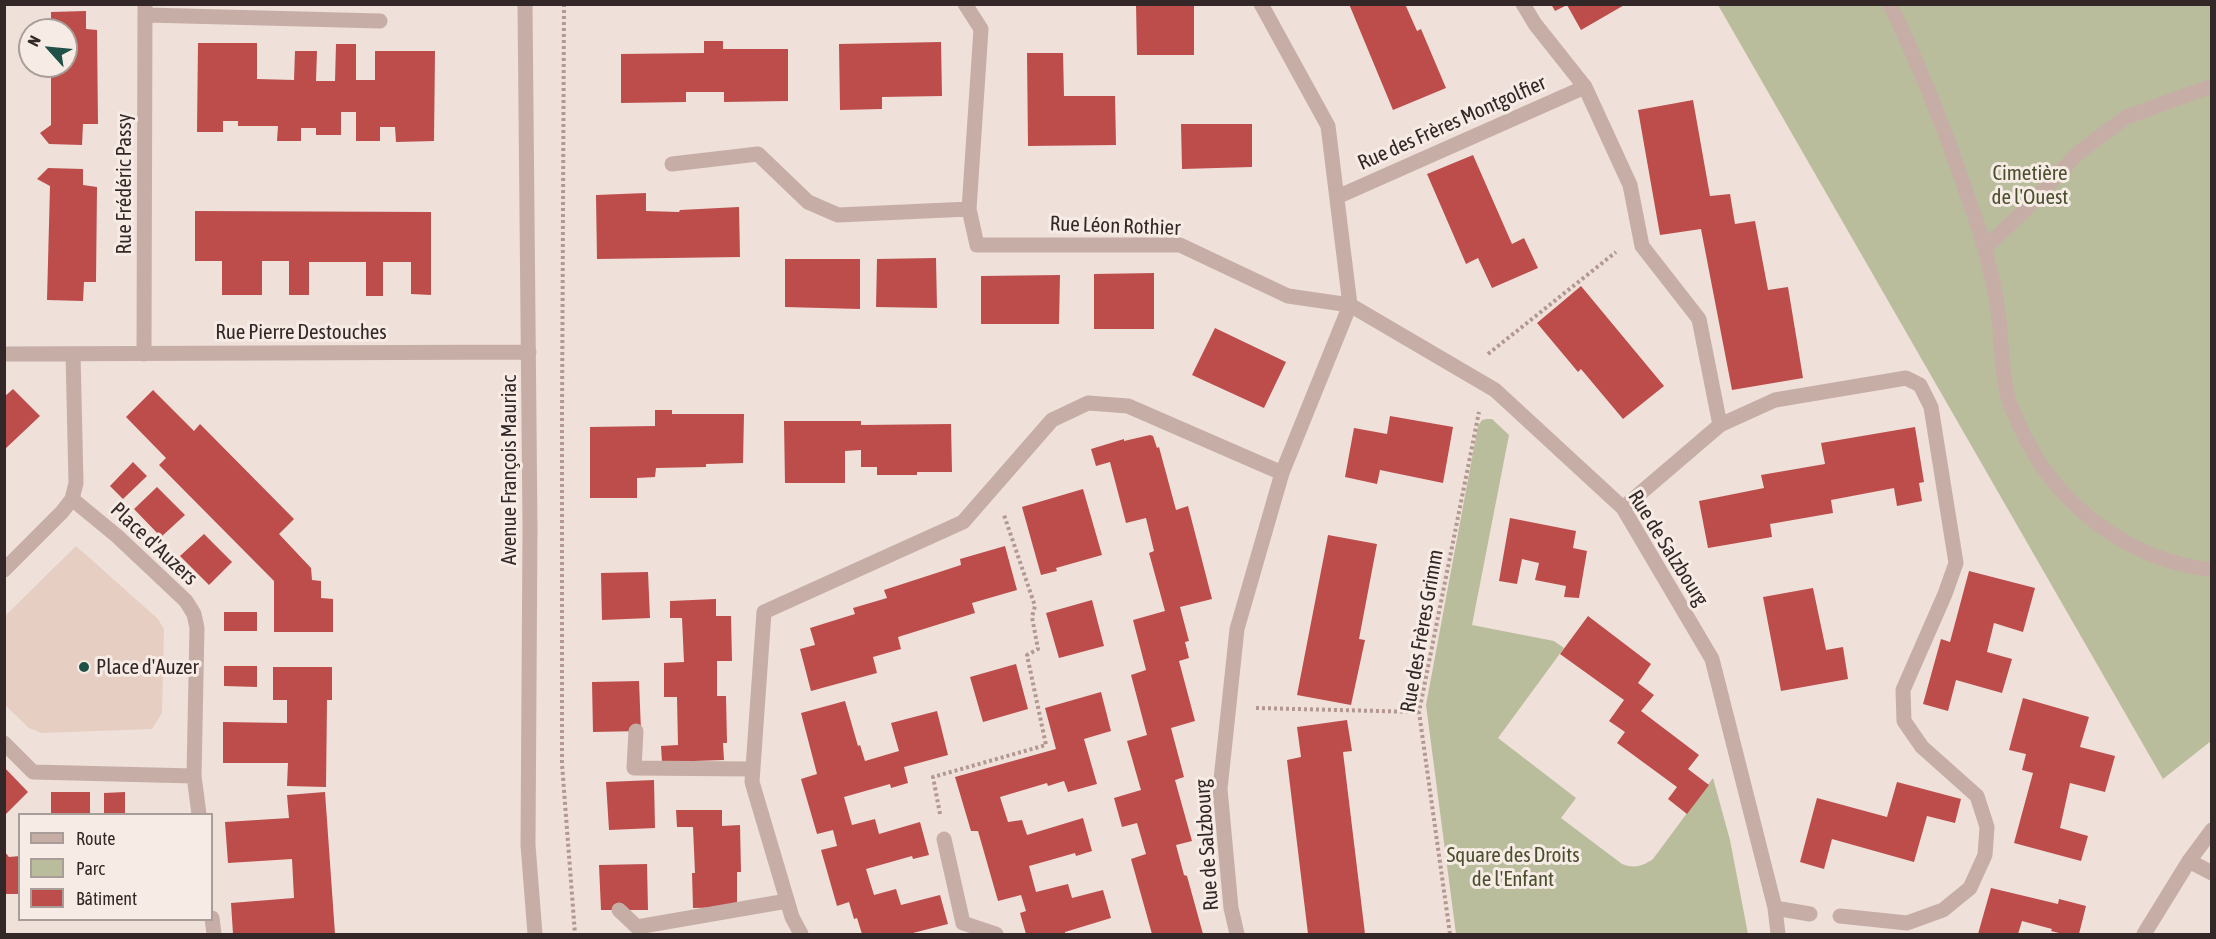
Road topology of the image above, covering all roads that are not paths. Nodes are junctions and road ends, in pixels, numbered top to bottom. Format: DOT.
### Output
graph roads {
  1 [pos="525,4"];
  2 [pos="965,4"];
  3 [pos="1261,4"];
  4 [pos="1522,4"];
  5 [pos="1890,4"];
  6 [pos="145,10"];
  7 [pos="380,21"];
  8 [pos="2211,86"];
  9 [pos="1585,87"];
  10 [pos="672,164"];
  11 [pos="1337,197"];
  12 [pos="969,209"];
  13 [pos="1985,248"];
  14 [pos="1350,305"];
  15 [pos="529,352"];
  16 [pos="4,354"];
  17 [pos="73,354"];
  18 [pos="144,354"];
  19 [pos="1720,425"];
  20 [pos="1282,473"];
  21 [pos="72,499"];
  22 [pos="1623,508"];
  23 [pos="4,570"];
  24 [pos="2211,570"];
  25 [pos="636,731"];
  26 [pos="4,742"];
  27 [pos="752,769"];
  28 [pos="194,776"];
  29 [pos="199,813"];
  30 [pos="2211,830"];
  31 [pos="944,839"];
  32 [pos="2189,861"];
  33 [pos="2211,873"];
  34 [pos="787,901"];
  35 [pos="1775,908"];
  36 [pos="619,910"];
  37 [pos="1810,914"];
  38 [pos="1840,916"];
  39 [pos="535,934"];
  40 [pos="801,934"];
  41 [pos="996,934"];
  42 [pos="1237,934"];
  43 [pos="1778,934"];
  44 [pos="2144,934"];
  1 -- 15 [label="street, Avenue François Mauriac"];
  2 -- 12 [label="street, Rue Léon Rothier"];
  3 -- 11 [label="street, Rue de Salzbourg"];
  4 -- 9 [label="street, Rue des Frères Montgolfier"];
  5 -- 13 [label="street"];
  6 -- 7 [label="street, Rue Frédéric Passy"];
  6 -- 18 [label="street, Rue Frédéric Passy"];
  8 -- 13 [label="street"];
  9 -- 11 [label="street, Rue des Frères Montgolfier"];
  9 -- 19 [label="street, Rue des Frères Montgolfier"];
  10 -- 12 [label="street"];
  11 -- 14 [label="street, Rue de Salzbourg"];
  12 -- 14 [label="street, Rue Léon Rothier"];
  13 -- 24 [label="street"];
  14 -- 20 [label="street, Rue de Salzbourg"];
  14 -- 22 [label="street, Rue de Salzbourg"];
  15 -- 18 [label="street, Rue Pierre Destouches"];
  15 -- 39 [label="street, Avenue François Mauriac"];
  16 -- 17 [label="street, Rue Pierre Destouches"];
  17 -- 18 [label="street, Rue Pierre Destouches"];
  17 -- 21 [label="street"];
  19 -- 22 [label="street"];
  19 -- 38 [label="street"];
  20 -- 27 [label="street"];
  20 -- 42 [label="street, Rue de Salzbourg"];
  21 -- 23 [label="street"];
  21 -- 28 [label="street, Place d'Auzers"];
  22 -- 35 [label="street, Rue de Salzbourg"];
  25 -- 27 [label="street"];
  26 -- 28 [label="street"];
  27 -- 34 [label="street"];
  28 -- 29 [label="street, Place d'Auzers"];
  30 -- 32 [label="street"];
  31 -- 41 [label="street"];
  32 -- 33 [label="street"];
  32 -- 44 [label="street"];
  34 -- 36 [label="street"];
  34 -- 40 [label="street"];
  35 -- 37 [label="street"];
  35 -- 43 [label="street, Rue de Salzbourg"];
}
